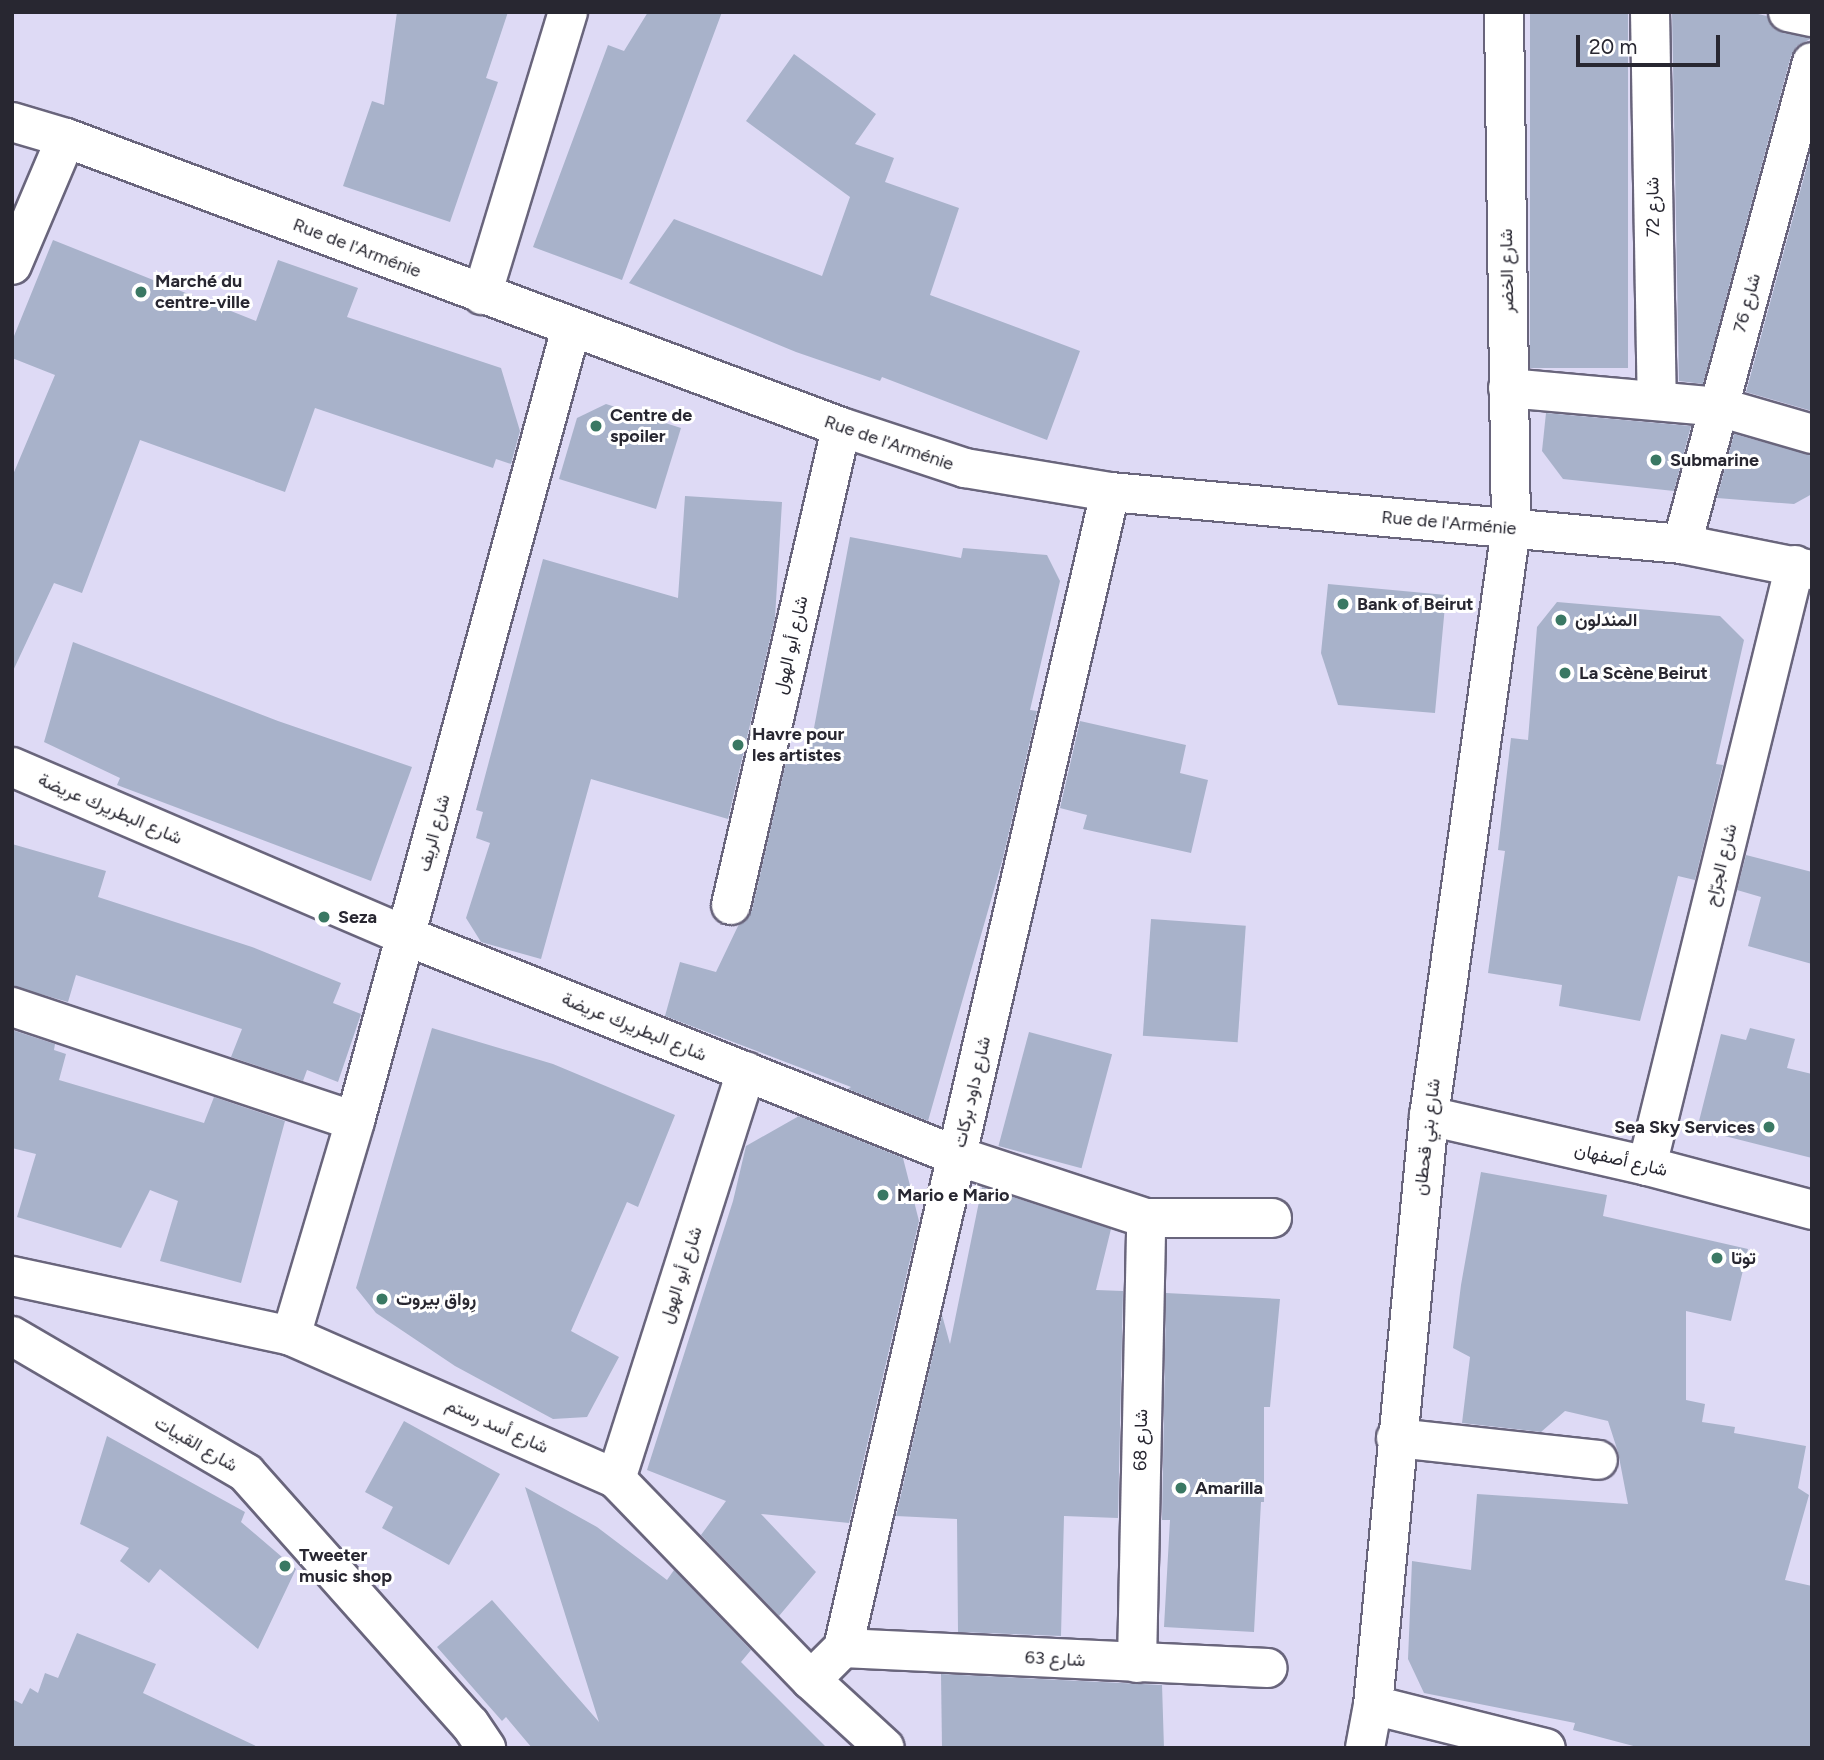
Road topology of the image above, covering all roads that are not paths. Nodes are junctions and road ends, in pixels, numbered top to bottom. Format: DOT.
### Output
graph roads {
  1 [pos="568,12"];
  2 [pos="1504,12"];
  3 [pos="1650,12"];
  4 [pos="1788,12"];
  5 [pos="1812,18"];
  6 [pos="1812,62"];
  7 [pos="12,122"];
  8 [pos="66,138"];
  9 [pos="12,265"];
  10 [pos="482,295"];
  11 [pos="571,328"];
  12 [pos="1508,388"];
  13 [pos="1657,401"];
  14 [pos="1719,407"];
  15 [pos="841,427"];
  16 [pos="1812,434"];
  17 [pos="1110,492"];
  18 [pos="1511,529"];
  19 [pos="1682,544"];
  20 [pos="1803,568"];
  21 [pos="12,767"];
  22 [pos="732,905"];
  23 [pos="406,936"];
  24 [pos="12,1007"];
  25 [pos="746,1071"];
  26 [pos="1429,1116"];
  27 [pos="355,1121"];
  28 [pos="957,1156"];
  29 [pos="1647,1166"];
  30 [pos="1812,1210"];
  31 [pos="1146,1218"];
  32 [pos="1272,1218"];
  33 [pos="12,1276"];
  34 [pos="292,1335"];
  35 [pos="12,1336"];
  36 [pos="1396,1438"];
  37 [pos="1598,1460"];
  38 [pos="616,1479"];
  39 [pos="843,1648"];
  40 [pos="1137,1663"];
  41 [pos="1268,1668"];
  42 [pos="811,1680"];
  43 [pos="1373,1705"];
  44 [pos="486,1748"];
  45 [pos="885,1748"];
  46 [pos="1365,1748"];
  47 [pos="1546,1748"];
  1 -- 10 [label="street"];
  2 -- 12 [label="street, شارع الخضر"];
  3 -- 13 [label="street, شارع 72"];
  4 -- 5 [label="street"];
  6 -- 14 [label="street, شارع 76"];
  7 -- 8 [label="street, Rue de l'Arménie"];
  8 -- 9 [label="street"];
  8 -- 10 [label="street, Rue de l'Arménie"];
  10 -- 11 [label="street, Rue de l'Arménie"];
  11 -- 15 [label="street, Rue de l'Arménie"];
  11 -- 23 [label="street, شارع الريف"];
  12 -- 13 [label="street"];
  12 -- 18 [label="street, شارع الخضر"];
  13 -- 14 [label="street"];
  14 -- 16 [label="street"];
  14 -- 19 [label="street, شارع 76"];
  15 -- 17 [label="street, Rue de l'Arménie"];
  15 -- 22 [label="street, شارع أبو الهول"];
  17 -- 18 [label="street, Rue de l'Arménie"];
  17 -- 28 [label="street, شارع داود بركات"];
  18 -- 19 [label="street, Rue de l'Arménie"];
  18 -- 26 [label="street, شارع بني قحطان"];
  19 -- 20 [label="street, Rue de l'Arménie"];
  20 -- 29 [label="street, شارع الجرّاح"];
  21 -- 23 [label="street, شارع البطريرك عريضة"];
  23 -- 25 [label="street, شارع البطريرك عريضة"];
  23 -- 27 [label="street, شارع الريف"];
  24 -- 27 [label="street"];
  25 -- 28 [label="street, شارع البطريرك عريضة"];
  25 -- 38 [label="street, شارع أبو الهول"];
  26 -- 29 [label="street, شارع أصفهان"];
  26 -- 36 [label="street, شارع بني قحطان"];
  27 -- 34 [label="street, شارع الريف"];
  28 -- 31 [label="street, شارع البطريرك عريضة"];
  28 -- 39 [label="street, شارع داود بركات"];
  29 -- 30 [label="street, شارع أصفهان"];
  31 -- 32 [label="street, شارع البطريرك عريضة"];
  31 -- 40 [label="street, شارع 68"];
  33 -- 34 [label="street, شارع أسد رستم"];
  34 -- 38 [label="street, شارع أسد رستم"];
  35 -- 44 [label="street, شارع القبيات"];
  36 -- 37 [label="street"];
  36 -- 43 [label="street, شارع بني قحطان"];
  38 -- 42 [label="street, شارع أسد رستم"];
  39 -- 40 [label="street, شارع 63"];
  39 -- 42 [label="street"];
  40 -- 41 [label="street, شارع 63"];
  42 -- 45 [label="street, شارع أسد رستم"];
  43 -- 46 [label="street, شارع بني قحطان"];
  43 -- 47 [label="street"];
}
